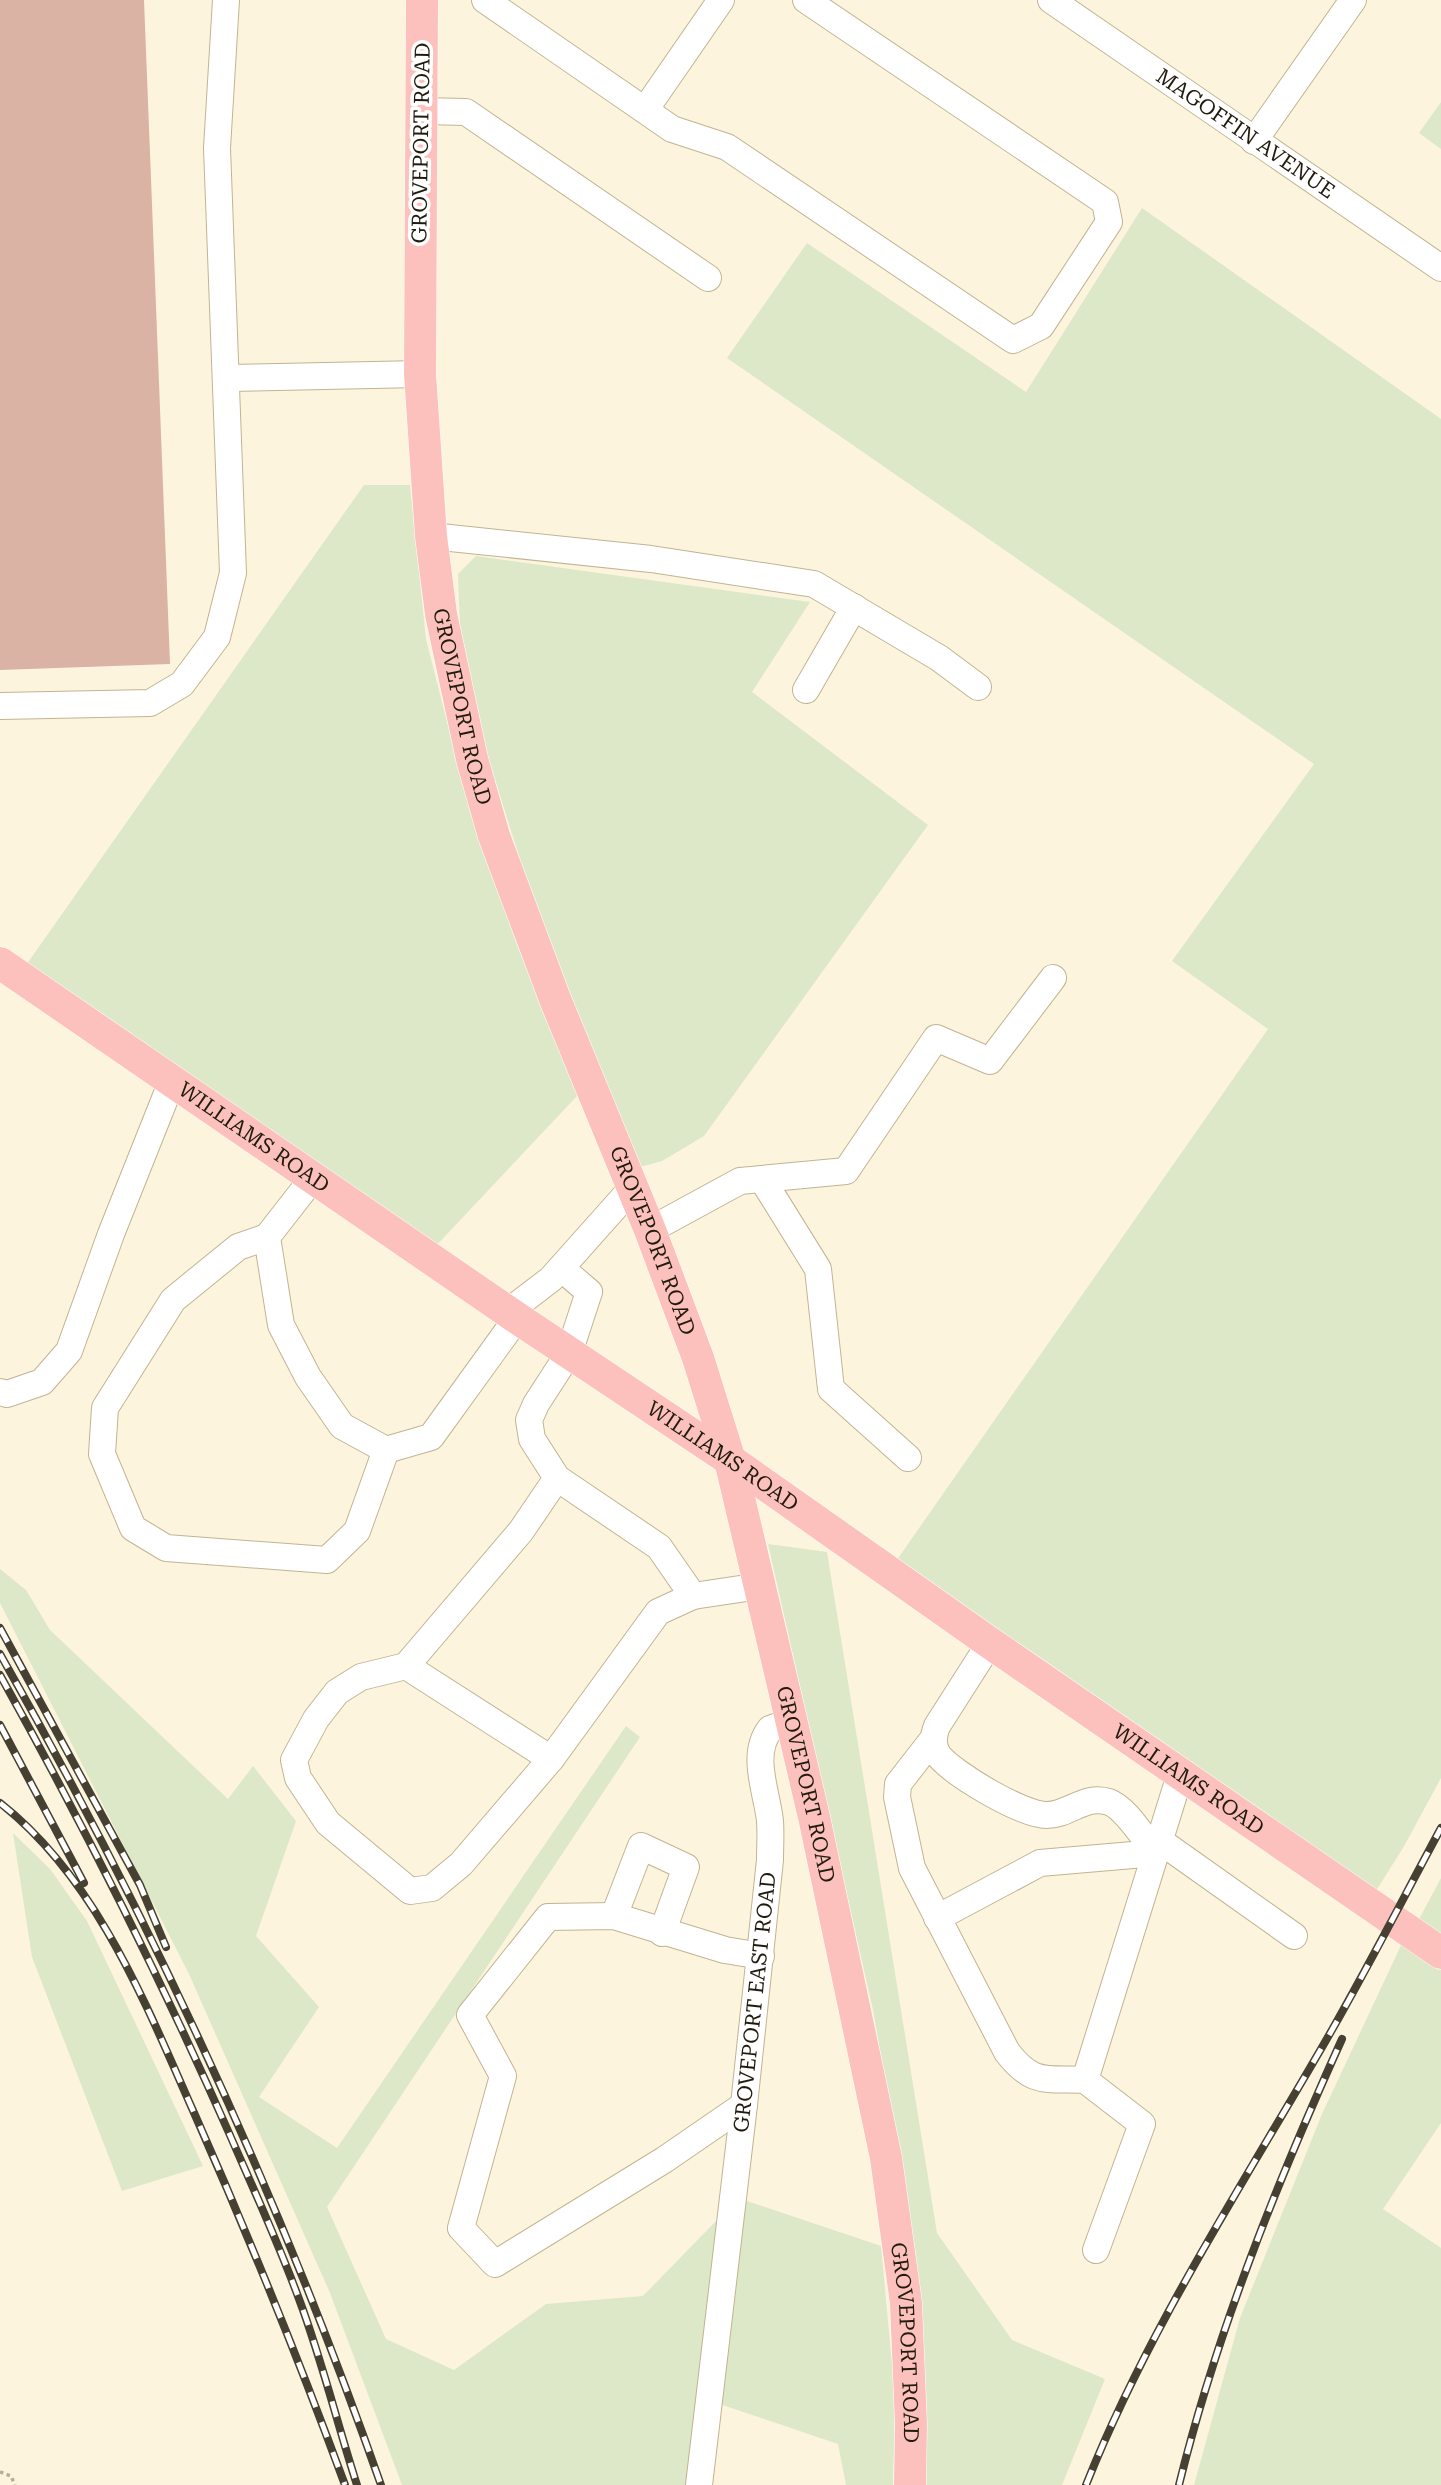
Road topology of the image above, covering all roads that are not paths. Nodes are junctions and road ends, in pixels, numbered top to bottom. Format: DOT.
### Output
graph roads {
  1 [pos="226,0"];
  2 [pos="422,0"];
  3 [pos="485,0"];
  4 [pos="721,0"];
  5 [pos="806,0"];
  6 [pos="1051,0"];
  7 [pos="1353,0"];
  8 [pos="645,110"];
  9 [pos="423,111"];
  10 [pos="1254,141"];
  11 [pos="1441,268"];
  12 [pos="708,278"];
  13 [pos="420,374"];
  14 [pos="226,378"];
  15 [pos="430,536"];
  16 [pos="854,607"];
  17 [pos="978,687"];
  18 [pos="806,690"];
  19 [pos="0,706"];
  20 [pos="0,963"];
  21 [pos="1053,978"];
  22 [pos="172,1081"];
  23 [pos="313,1178"];
  24 [pos="762,1179"];
  25 [pos="633,1187"];
  26 [pos="650,1230"];
  27 [pos="267,1237"];
  28 [pos="561,1268"];
  29 [pos="512,1315"];
  30 [pos="569,1353"];
  31 [pos="0,1392"];
  32 [pos="386,1450"];
  33 [pos="908,1458"];
  34 [pos="730,1460"];
  35 [pos="557,1478"];
  36 [pos="761,1586"];
  37 [pos="693,1596"];
  38 [pos="990,1643"];
  39 [pos="406,1666"];
  40 [pos="792,1721"];
  41 [pos="933,1739"];
  42 [pos="551,1759"];
  43 [pos="1180,1775"];
  44 [pos="1158,1847"];
  45 [pos="614,1916"];
  46 [pos="937,1918"];
  47 [pos="663,1933"];
  48 [pos="1294,1936"];
  49 [pos="1441,1953"];
  50 [pos="761,1956"];
  51 [pos="1085,2080"];
  52 [pos="744,2105"];
  53 [pos="1096,2250"];
  54 [pos="699,2485"];
  55 [pos="910,2485"];
  1 -- 14 [label="street"];
  2 -- 9 [label="main road, GROVEPORT ROAD"];
  3 -- 8 [label="street"];
  4 -- 8 [label="street"];
  5 -- 8 [label="street"];
  6 -- 10 [label="street, MAGOFFIN AVENUE"];
  7 -- 10 [label="street"];
  9 -- 12 [label="street"];
  9 -- 13 [label="main road, GROVEPORT ROAD"];
  10 -- 11 [label="street, MAGOFFIN AVENUE"];
  13 -- 14 [label="street"];
  13 -- 15 [label="main road, GROVEPORT ROAD"];
  14 -- 19 [label="street"];
  15 -- 16 [label="street"];
  15 -- 25 [label="main road, GROVEPORT ROAD"];
  16 -- 17 [label="street"];
  16 -- 18 [label="street"];
  20 -- 22 [label="main road, WILLIAMS ROAD"];
  21 -- 24 [label="street"];
  22 -- 23 [label="main road, WILLIAMS ROAD"];
  22 -- 31 [label="street"];
  23 -- 27 [label="street"];
  23 -- 29 [label="main road, WILLIAMS ROAD"];
  24 -- 26 [label="street"];
  24 -- 33 [label="street"];
  25 -- 26 [label="main road, GROVEPORT ROAD"];
  25 -- 28 [label="street"];
  26 -- 34 [label="main road, GROVEPORT ROAD"];
  27 -- 32 [label="street"];
  27 -- 32 [label="street"];
  28 -- 29 [label="street"];
  28 -- 30 [label="street"];
  29 -- 30 [label="main road, WILLIAMS ROAD"];
  29 -- 32 [label="street"];
  30 -- 34 [label="main road, WILLIAMS ROAD"];
  30 -- 35 [label="street"];
  34 -- 36 [label="main road, GROVEPORT ROAD"];
  34 -- 38 [label="main road, WILLIAMS ROAD"];
  35 -- 37 [label="street"];
  35 -- 39 [label="street"];
  36 -- 37 [label="street"];
  36 -- 40 [label="main road, GROVEPORT ROAD"];
  37 -- 42 [label="street"];
  38 -- 41 [label="street"];
  38 -- 43 [label="main road, WILLIAMS ROAD"];
  39 -- 42 [label="street"];
  39 -- 42 [label="street"];
  40 -- 50 [label="street, GROVEPORT EAST ROAD"];
  40 -- 55 [label="main road, GROVEPORT ROAD"];
  41 -- 44 [label="street"];
  41 -- 46 [label="street"];
  43 -- 44 [label="street"];
  43 -- 49 [label="main road, WILLIAMS ROAD"];
  44 -- 46 [label="street"];
  44 -- 48 [label="street"];
  44 -- 51 [label="street"];
  45 -- 47 [label="street"];
  45 -- 47 [label="street"];
  45 -- 52 [label="street"];
  46 -- 51 [label="street"];
  47 -- 50 [label="street"];
  50 -- 52 [label="street, GROVEPORT EAST ROAD"];
  51 -- 53 [label="street"];
  52 -- 54 [label="street, GROVEPORT EAST ROAD"];
}
